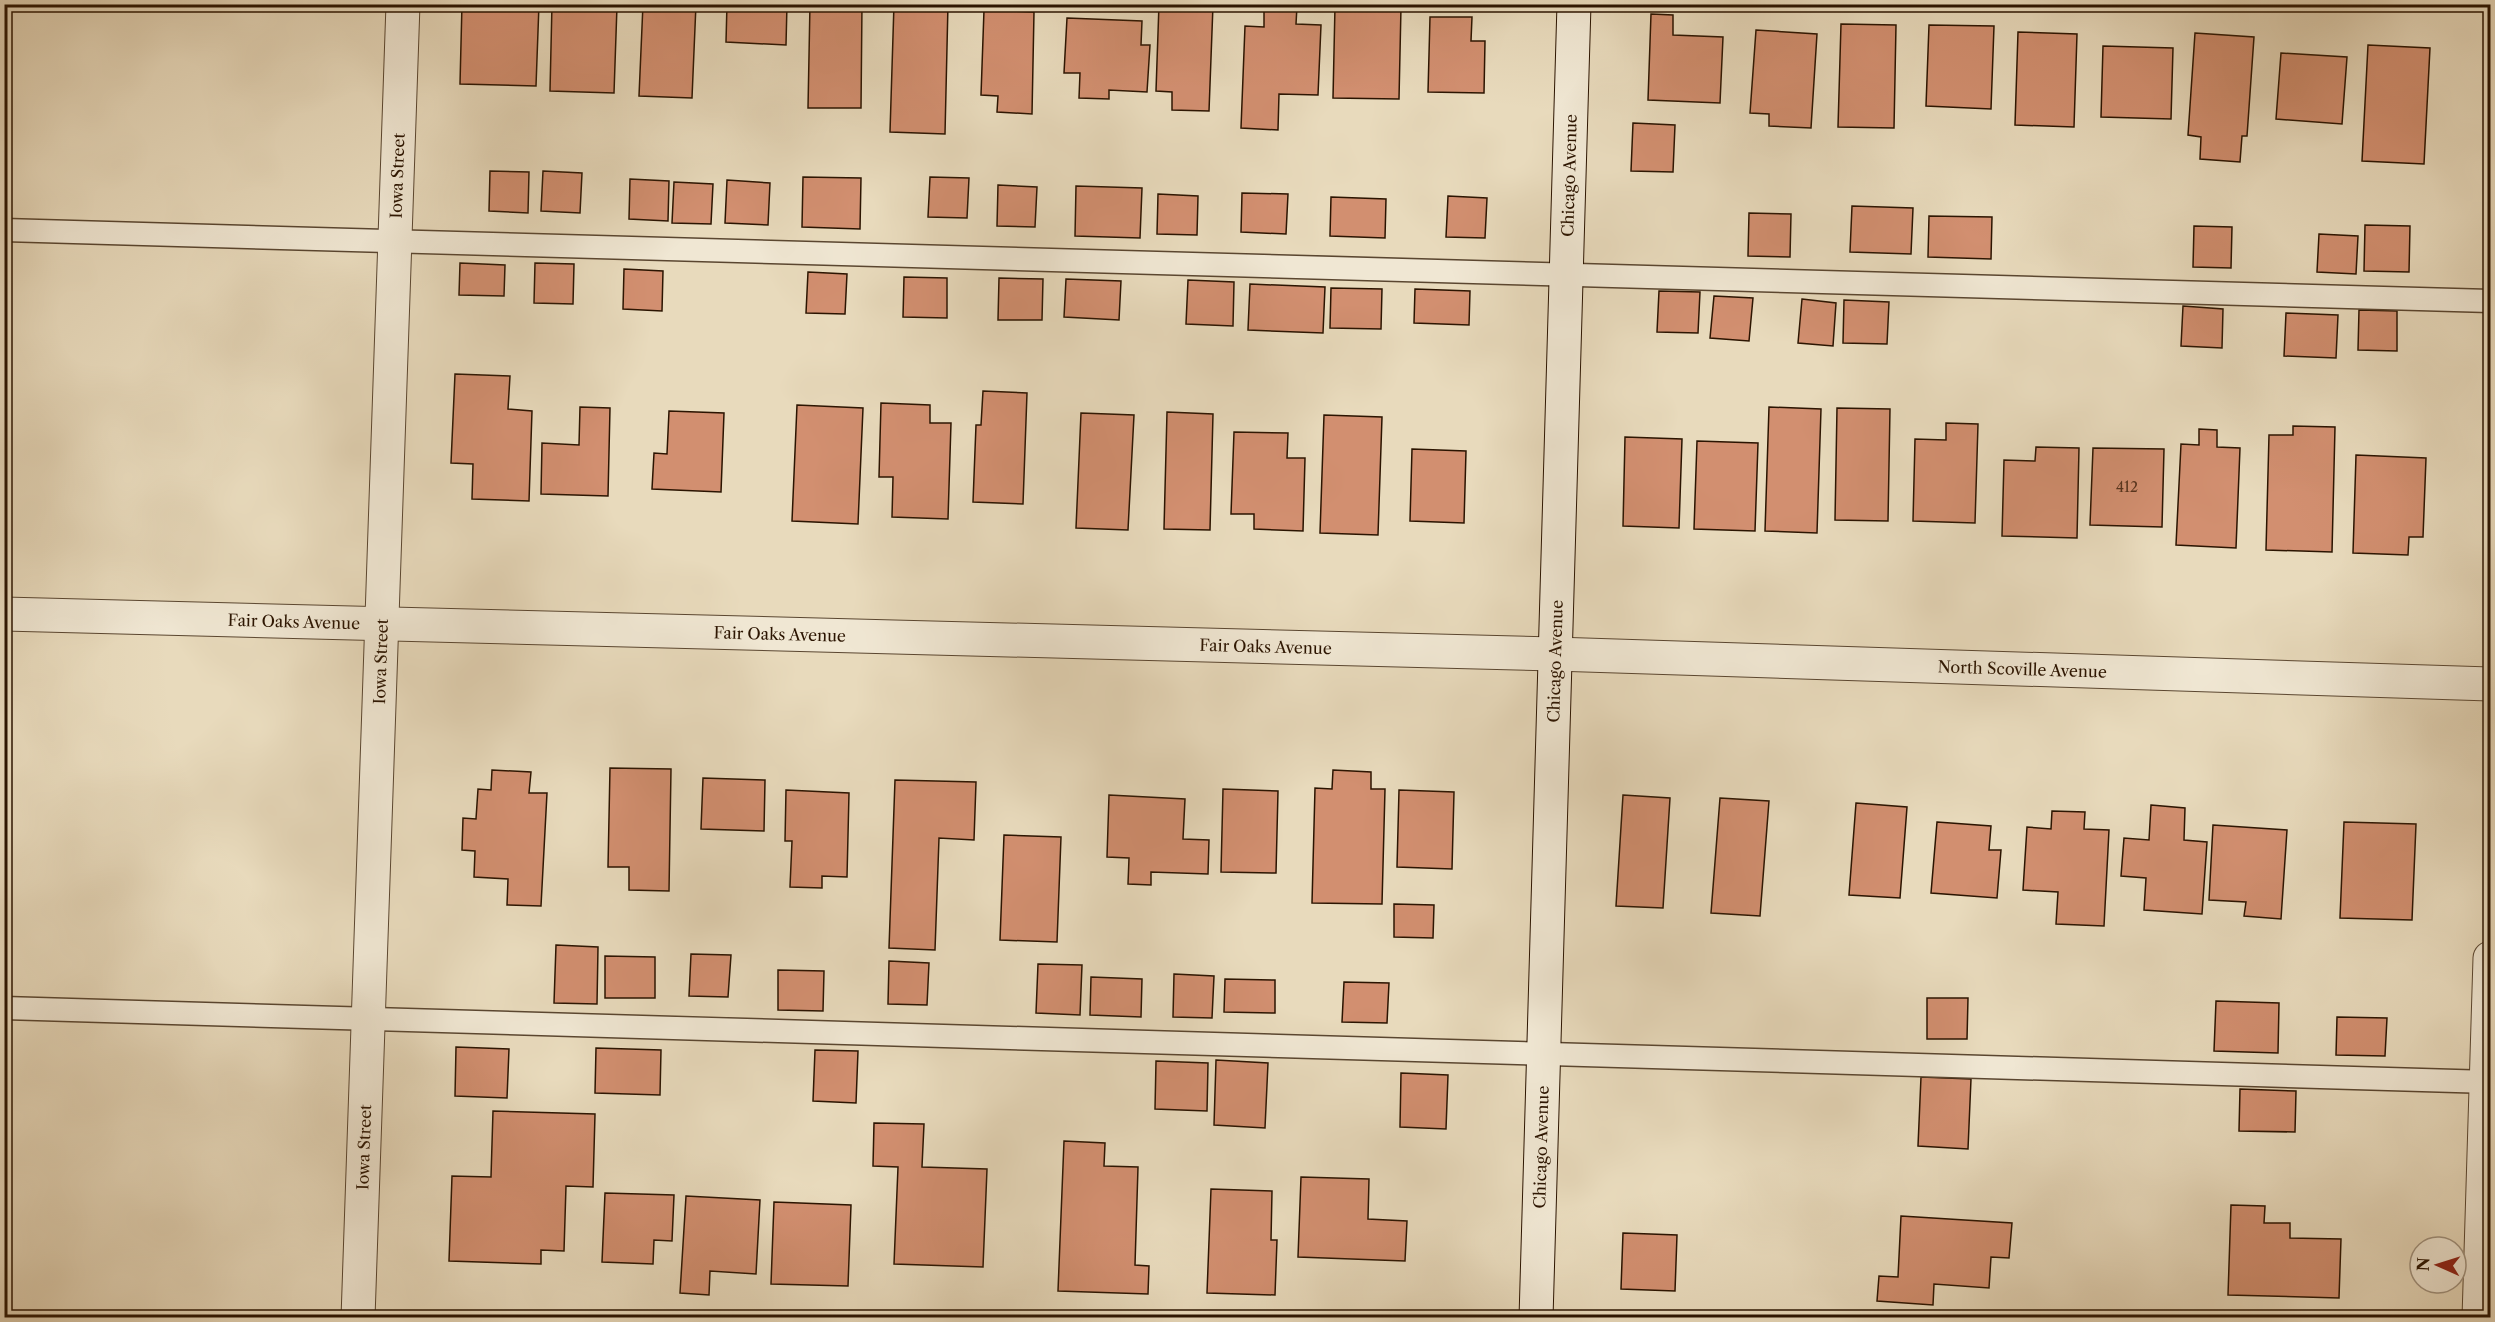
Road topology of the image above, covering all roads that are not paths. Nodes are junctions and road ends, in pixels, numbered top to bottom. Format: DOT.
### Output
graph roads {
  1 [pos="403,4"];
  2 [pos="1574,4"];
  3 [pos="4,230"];
  4 [pos="395,242"];
  5 [pos="1566,275"];
  6 [pos="2490,301"];
  7 [pos="4,614"];
  8 [pos="382,624"];
  9 [pos="1554,654"];
  10 [pos="2490,684"];
  11 [pos="2490,958"];
  12 [pos="4,1008"];
  13 [pos="368,1019"];
  14 [pos="1543,1053"];
  15 [pos="2488,1081"];
  16 [pos="358,1317"];
  17 [pos="1536,1317"];
  18 [pos="2479,1317"];
  1 -- 4 [label="street, Iowa Street"];
  2 -- 5 [label="street, Chicago Avenue"];
  3 -- 4 [label="lane"];
  4 -- 5 [label="lane"];
  4 -- 8 [label="street, Iowa Street"];
  5 -- 6 [label="lane"];
  5 -- 9 [label="street, Chicago Avenue"];
  7 -- 8 [label="street, Fair Oaks Avenue"];
  8 -- 9 [label="street, Fair Oaks Avenue"];
  8 -- 13 [label="street, Iowa Street"];
  9 -- 10 [label="street, North Scoville Avenue"];
  9 -- 14 [label="street, Chicago Avenue"];
  11 -- 15 [label="street"];
  12 -- 13 [label="lane"];
  13 -- 14 [label="lane"];
  13 -- 16 [label="street, Iowa Street"];
  14 -- 15 [label="lane"];
  14 -- 17 [label="street, Chicago Avenue"];
  15 -- 18 [label="street"];
}
